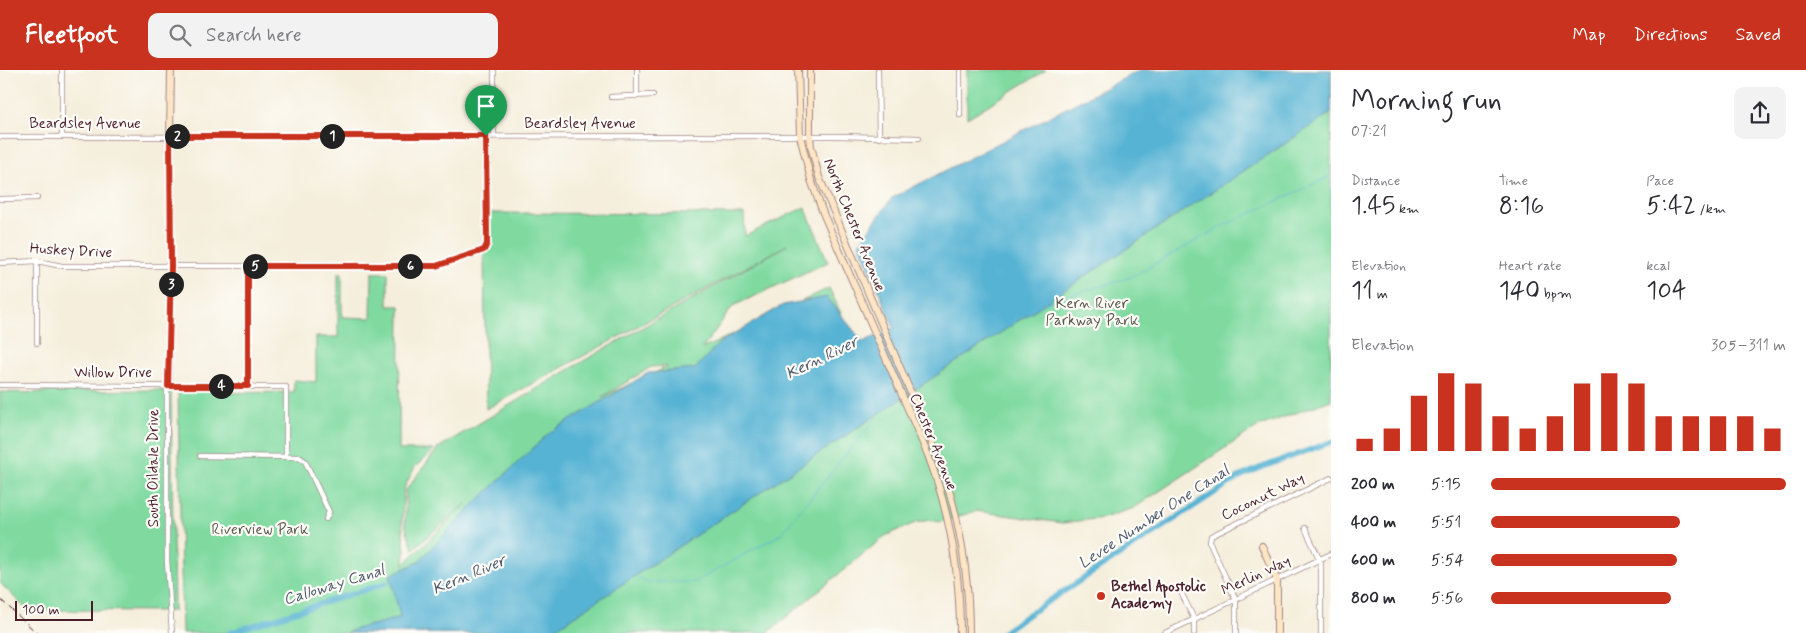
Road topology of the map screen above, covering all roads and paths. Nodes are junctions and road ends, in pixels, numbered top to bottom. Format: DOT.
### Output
graph roads {
  1 [pos="62,70"];
  2 [pos="170,70"];
  3 [pos="494,70"];
  4 [pos="637,70"];
  5 [pos="798,70"];
  6 [pos="810,70"];
  7 [pos="878,70"];
  8 [pos="960,70"];
  9 [pos="653,95"];
  10 [pos="610,96"];
  11 [pos="637,96"];
  12 [pos="960,115"];
  13 [pos="170,136"];
  14 [pos="486,136"];
  15 [pos="494,136"];
  16 [pos="800,136"];
  17 [pos="810,136"];
  18 [pos="0,137"];
  19 [pos="62,137"];
  20 [pos="879,138"];
  21 [pos="919,138"];
  22 [pos="37,198"];
  23 [pos="0,199"];
  24 [pos="36,260"];
  25 [pos="0,263"];
  26 [pos="171,266"];
  27 [pos="248,266"];
  28 [pos="871,325"];
  29 [pos="883,328"];
  30 [pos="37,343"];
  31 [pos="0,385"];
  32 [pos="168,386"];
  33 [pos="248,386"];
  34 [pos="200,456"];
  35 [pos="286,457"];
  36 [pos="1331,478"];
  37 [pos="326,519"];
  38 [pos="1305,528"];
  39 [pos="1262,546"];
  40 [pos="1331,554"];
  41 [pos="1320,559"];
  42 [pos="1277,580"];
  43 [pos="1178,586"];
  44 [pos="1236,600"];
  45 [pos="1194,619"];
  46 [pos="172,633"];
  47 [pos="960,633"];
  48 [pos="969,633"];
  49 [pos="1165,633"];
  50 [pos="1194,633"];
  51 [pos="1236,633"];
  52 [pos="1277,633"];
  53 [pos="1321,633"];
  1 -- 19 [label="street"];
  2 -- 13 [label="main road"];
  3 -- 15 [label="street"];
  4 -- 11 [label="street"];
  5 -- 16 [label="main road, North Chester Avenue"];
  6 -- 17 [label="main road, North Chester Avenue"];
  7 -- 20 [label="street"];
  8 -- 12 [label="street"];
  9 -- 11 [label="street"];
  10 -- 11 [label="street"];
  13 -- 14 [label="street, Beardsley Avenue"];
  13 -- 19 [label="street, Beardsley Avenue"];
  13 -- 26 [label="street, South Oildale Drive"];
  14 -- 15 [label="street, Beardsley Avenue"];
  14 -- 27 [label="street, Huskey Drive"];
  15 -- 16 [label="street, Beardsley Avenue"];
  16 -- 17 [label="street, Beardsley Avenue"];
  16 -- 28 [label="main road, North Chester Avenue"];
  17 -- 20 [label="street, Beardsley Avenue"];
  17 -- 29 [label="main road, North Chester Avenue"];
  18 -- 19 [label="street, Beardsley Avenue"];
  20 -- 21 [label="street, Beardsley Avenue"];
  22 -- 23 [label="street"];
  24 -- 25 [label="street, Huskey Drive"];
  24 -- 26 [label="street, Huskey Drive"];
  24 -- 30 [label="street"];
  26 -- 27 [label="street, Huskey Drive"];
  26 -- 32 [label="street, South Oildale Drive"];
  27 -- 33 [label="street"];
  28 -- 47 [label="main road, Chester Avenue"];
  29 -- 48 [label="main road, Chester Avenue"];
  31 -- 32 [label="street, Willow Drive"];
  32 -- 33 [label="street, Willow Drive"];
  32 -- 46 [label="street, South Oildale Drive"];
  33 -- 35 [label="street, Willow Drive"];
  34 -- 35 [label="street"];
  35 -- 37 [label="street"];
  36 -- 44 [label="street, Coconut Way"];
  38 -- 41 [label="street"];
  39 -- 42 [label="main road"];
  40 -- 41 [label="street, Merlin Way"];
  41 -- 42 [label="street, Merlin Way"];
  41 -- 53 [label="street"];
  42 -- 44 [label="street, Merlin Way"];
  42 -- 52 [label="main road"];
  43 -- 45 [label="street"];
  44 -- 45 [label="street, Merlin Way"];
  44 -- 51 [label="street"];
  45 -- 49 [label="street, Merlin Way"];
  45 -- 50 [label="street"];
}
